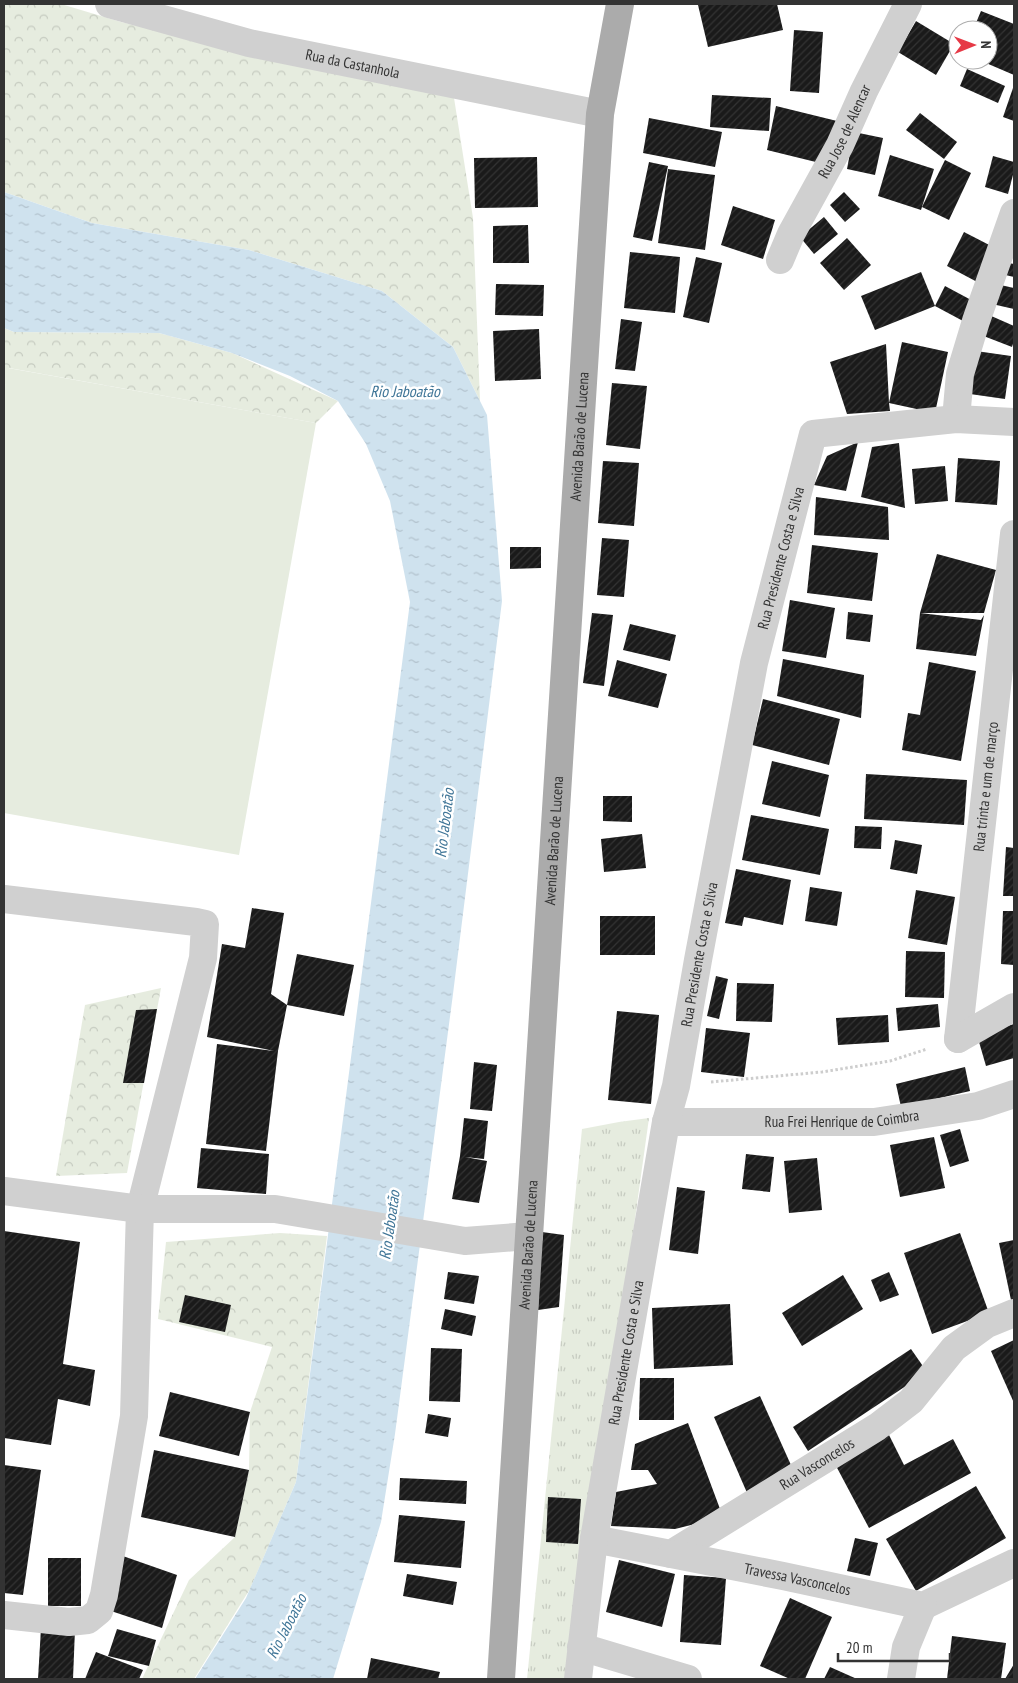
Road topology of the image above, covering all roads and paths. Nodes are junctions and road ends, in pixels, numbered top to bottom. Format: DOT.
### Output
graph roads {
  1 [pos="109,4"];
  2 [pos="620,4"];
  3 [pos="908,4"];
  4 [pos="600,114"];
  5 [pos="1014,213"];
  6 [pos="780,260"];
  7 [pos="956,419"];
  8 [pos="1014,422"];
  9 [pos="1014,534"];
  10 [pos="4,899"];
  11 [pos="1014,1007"];
  12 [pos="958,1039"];
  13 [pos="676,1086"];
  14 [pos="1014,1094"];
  15 [pos="666,1122"];
  16 [pos="4,1191"];
  17 [pos="140,1208"];
  18 [pos="529,1236"];
  19 [pos="1014,1313"];
  20 [pos="594,1539"];
  21 [pos="671,1554"];
  22 [pos="1014,1563"];
  23 [pos="923,1606"];
  24 [pos="4,1615"];
  25 [pos="581,1648"];
  26 [pos="501,1679"];
  27 [pos="578,1679"];
  28 [pos="688,1679"];
  29 [pos="901,1679"];
  1 -- 4 [label="street, Rua da Castanhola"];
  2 -- 4 [label="main road, Avenida Barão de Lucena"];
  3 -- 6 [label="street, Rua Jose de Alencar"];
  4 -- 18 [label="main road, Avenida Barão de Lucena"];
  5 -- 7 [label="street"];
  7 -- 8 [label="street, Rua Presidente Costa e Silva"];
  7 -- 13 [label="street, Rua Presidente Costa e Silva"];
  9 -- 12 [label="street, Rua trinta e um de março"];
  10 -- 17 [label="street"];
  11 -- 12 [label="street"];
  12 -- 13 [label="path"];
  13 -- 15 [label="street, Rua Presidente Costa e Silva"];
  14 -- 15 [label="street, Rua Frei Henrique de Coimbra"];
  15 -- 20 [label="street, Rua Presidente Costa e Silva"];
  16 -- 17 [label="street"];
  17 -- 18 [label="street"];
  17 -- 24 [label="street"];
  18 -- 26 [label="main road, Avenida Barão de Lucena"];
  19 -- 21 [label="street, Rua Vasconcelos"];
  20 -- 21 [label="street"];
  20 -- 25 [label="street, Rua Presidente Costa e Silva"];
  21 -- 23 [label="street, Travessa Vasconcelos"];
  22 -- 23 [label="street"];
  23 -- 29 [label="street"];
  25 -- 27 [label="street, Rua Presidente Costa e Silva"];
  25 -- 28 [label="street"];
}
